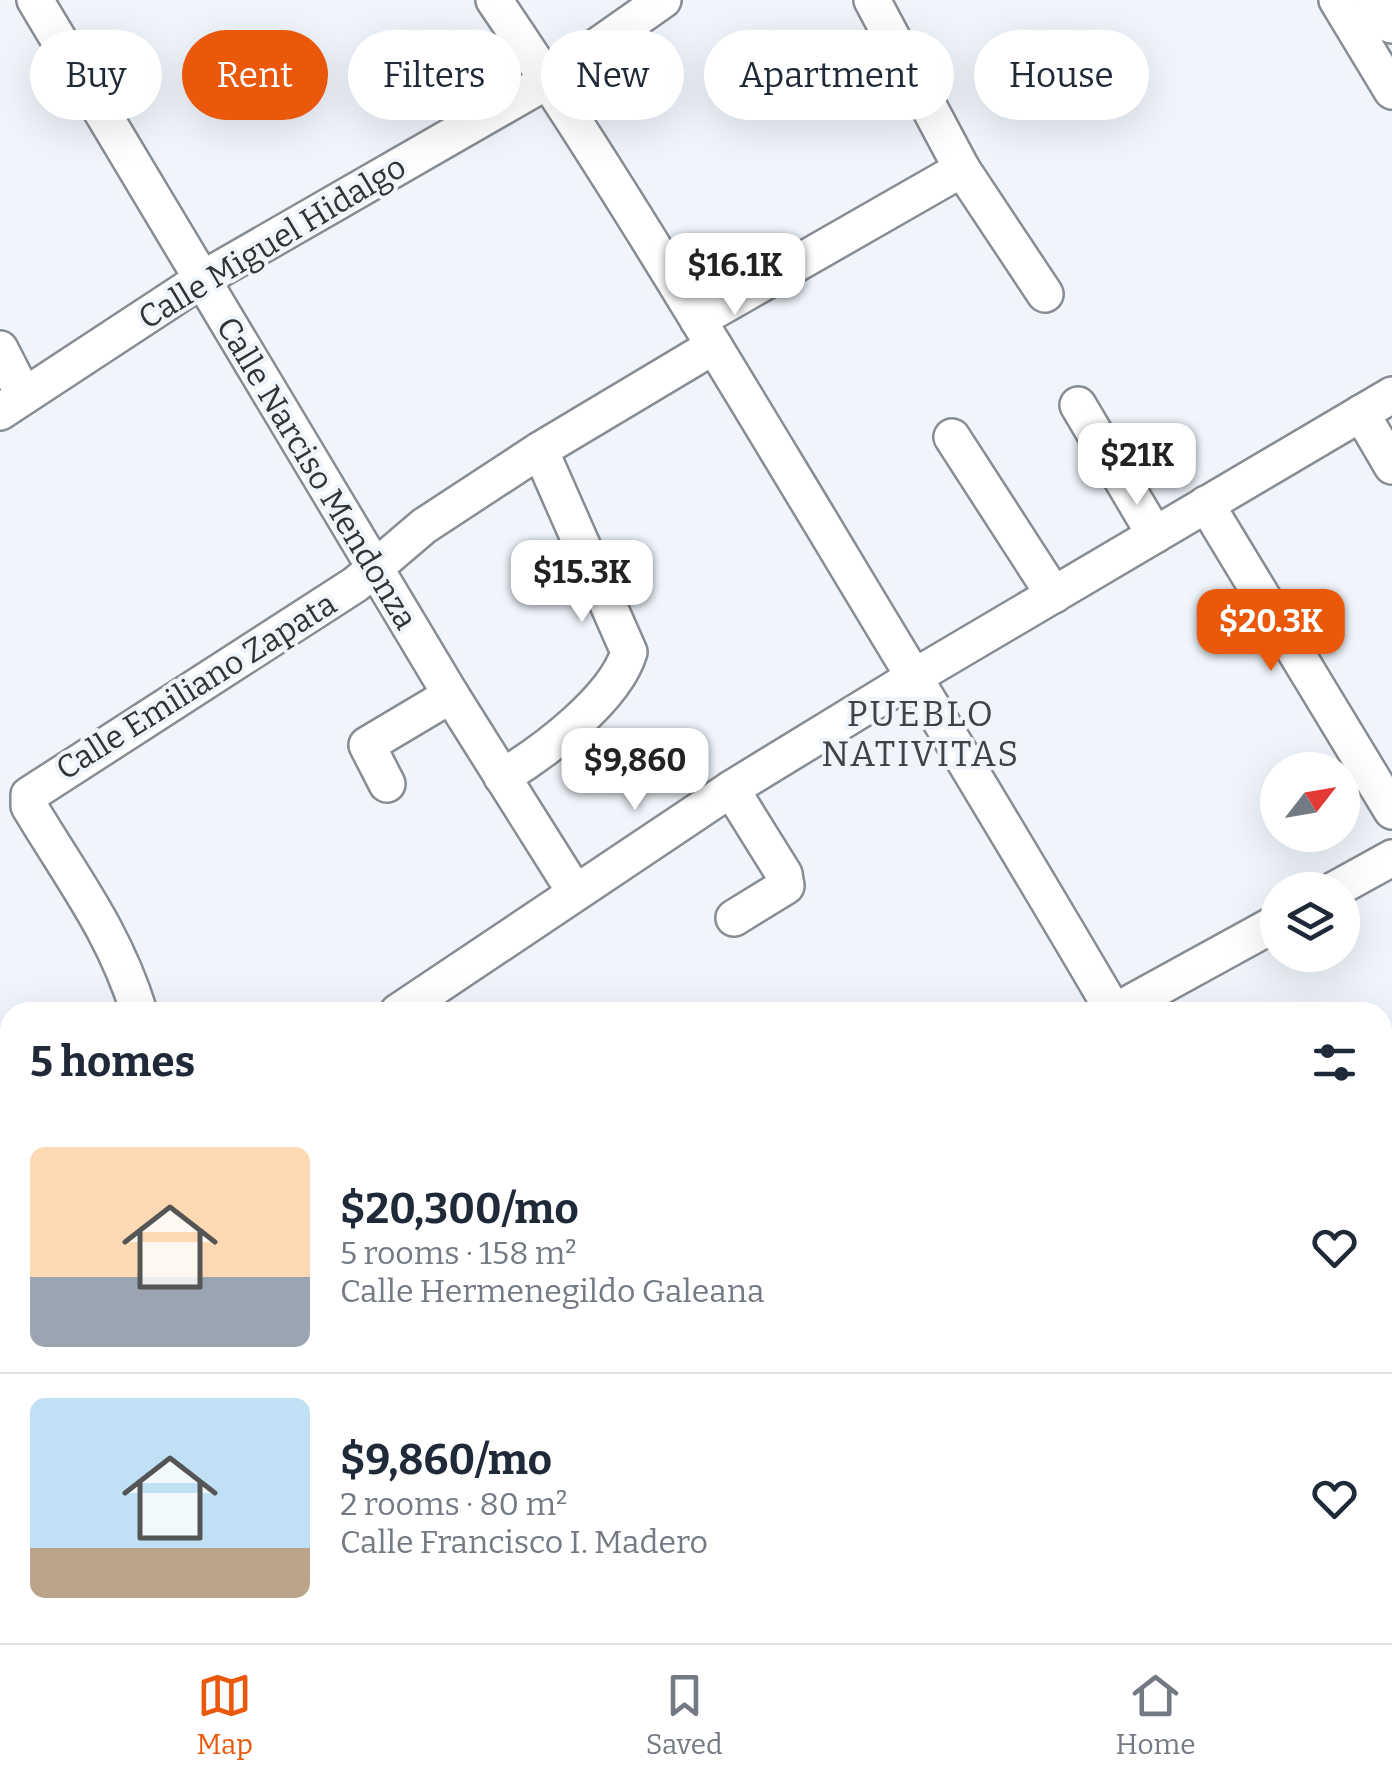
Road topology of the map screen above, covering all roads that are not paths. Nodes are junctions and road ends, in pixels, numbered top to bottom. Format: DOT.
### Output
graph roads {
  1 [pos="34,0"];
  2 [pos="494,0"];
  3 [pos="663,0"];
  4 [pos="872,0"];
  5 [pos="1336,0"];
  6 [pos="1380,0"];
  7 [pos="1392,20"];
  8 [pos="620,30"];
  9 [pos="541,68"];
  10 [pos="541,85"];
  11 [pos="1392,91"];
  12 [pos="574,120"];
  13 [pos="962,169"];
  14 [pos="201,280"];
  15 [pos="1045,294"];
  16 [pos="706,333"];
  17 [pos="0,348"];
  18 [pos="1392,395"];
  19 [pos="12,404"];
  20 [pos="1078,405"];
  21 [pos="1361,413"];
  22 [pos="952,436"];
  23 [pos="540,450"];
  24 [pos="1392,466"];
  25 [pos="1206,504"];
  26 [pos="1155,535"];
  27 [pos="374,567"];
  28 [pos="1054,596"];
  29 [pos="914,677"];
  30 [pos="451,695"];
  31 [pos="502,777"];
  32 [pos="387,784"];
  33 [pos="732,789"];
  34 [pos="1392,811"];
  35 [pos="1392,858"];
  36 [pos="1360,876"];
  37 [pos="575,892"];
  38 [pos="734,918"];
  39 [pos="1260,932"];
  40 [pos="137,1002"];
  41 [pos="413,1002"];
  42 [pos="1108,1002"];
  43 [pos="1132,1002"];
  1 -- 14 [label="street, Calle Narciso Mendonza"];
  2 -- 9 [label="street"];
  3 -- 8 [label="street, Calle Miguel Hidalgo"];
  4 -- 13 [label="street"];
  5 -- 11 [label="street"];
  6 -- 7 [label="main road"];
  10 -- 14 [label="street, Calle Miguel Hidalgo"];
  12 -- 16 [label="street"];
  13 -- 15 [label="street"];
  13 -- 16 [label="street, Calle Emiliano Zapata"];
  14 -- 19 [label="street, Calle Miguel Hidalgo"];
  14 -- 27 [label="street, Calle Narciso Mendonza"];
  16 -- 23 [label="street, Calle Emiliano Zapata"];
  16 -- 29 [label="street"];
  17 -- 19 [label="street"];
  18 -- 21 [label="street"];
  20 -- 26 [label="street"];
  21 -- 24 [label="street"];
  21 -- 25 [label="street"];
  22 -- 28 [label="street"];
  23 -- 27 [label="street, Calle Emiliano Zapata"];
  23 -- 31 [label="street"];
  25 -- 26 [label="street"];
  25 -- 34 [label="street"];
  26 -- 28 [label="street"];
  27 -- 30 [label="street, Calle Narciso Mendonza"];
  27 -- 40 [label="street, Calle Emiliano Zapata"];
  28 -- 29 [label="street"];
  29 -- 33 [label="street"];
  29 -- 42 [label="street"];
  30 -- 31 [label="street, Calle Narciso Mendonza"];
  30 -- 32 [label="street"];
  31 -- 37 [label="street, Calle Narciso Mendonza"];
  33 -- 37 [label="street"];
  33 -- 38 [label="street"];
  35 -- 36 [label="street"];
  37 -- 41 [label="street"];
  39 -- 43 [label="street"];
}
